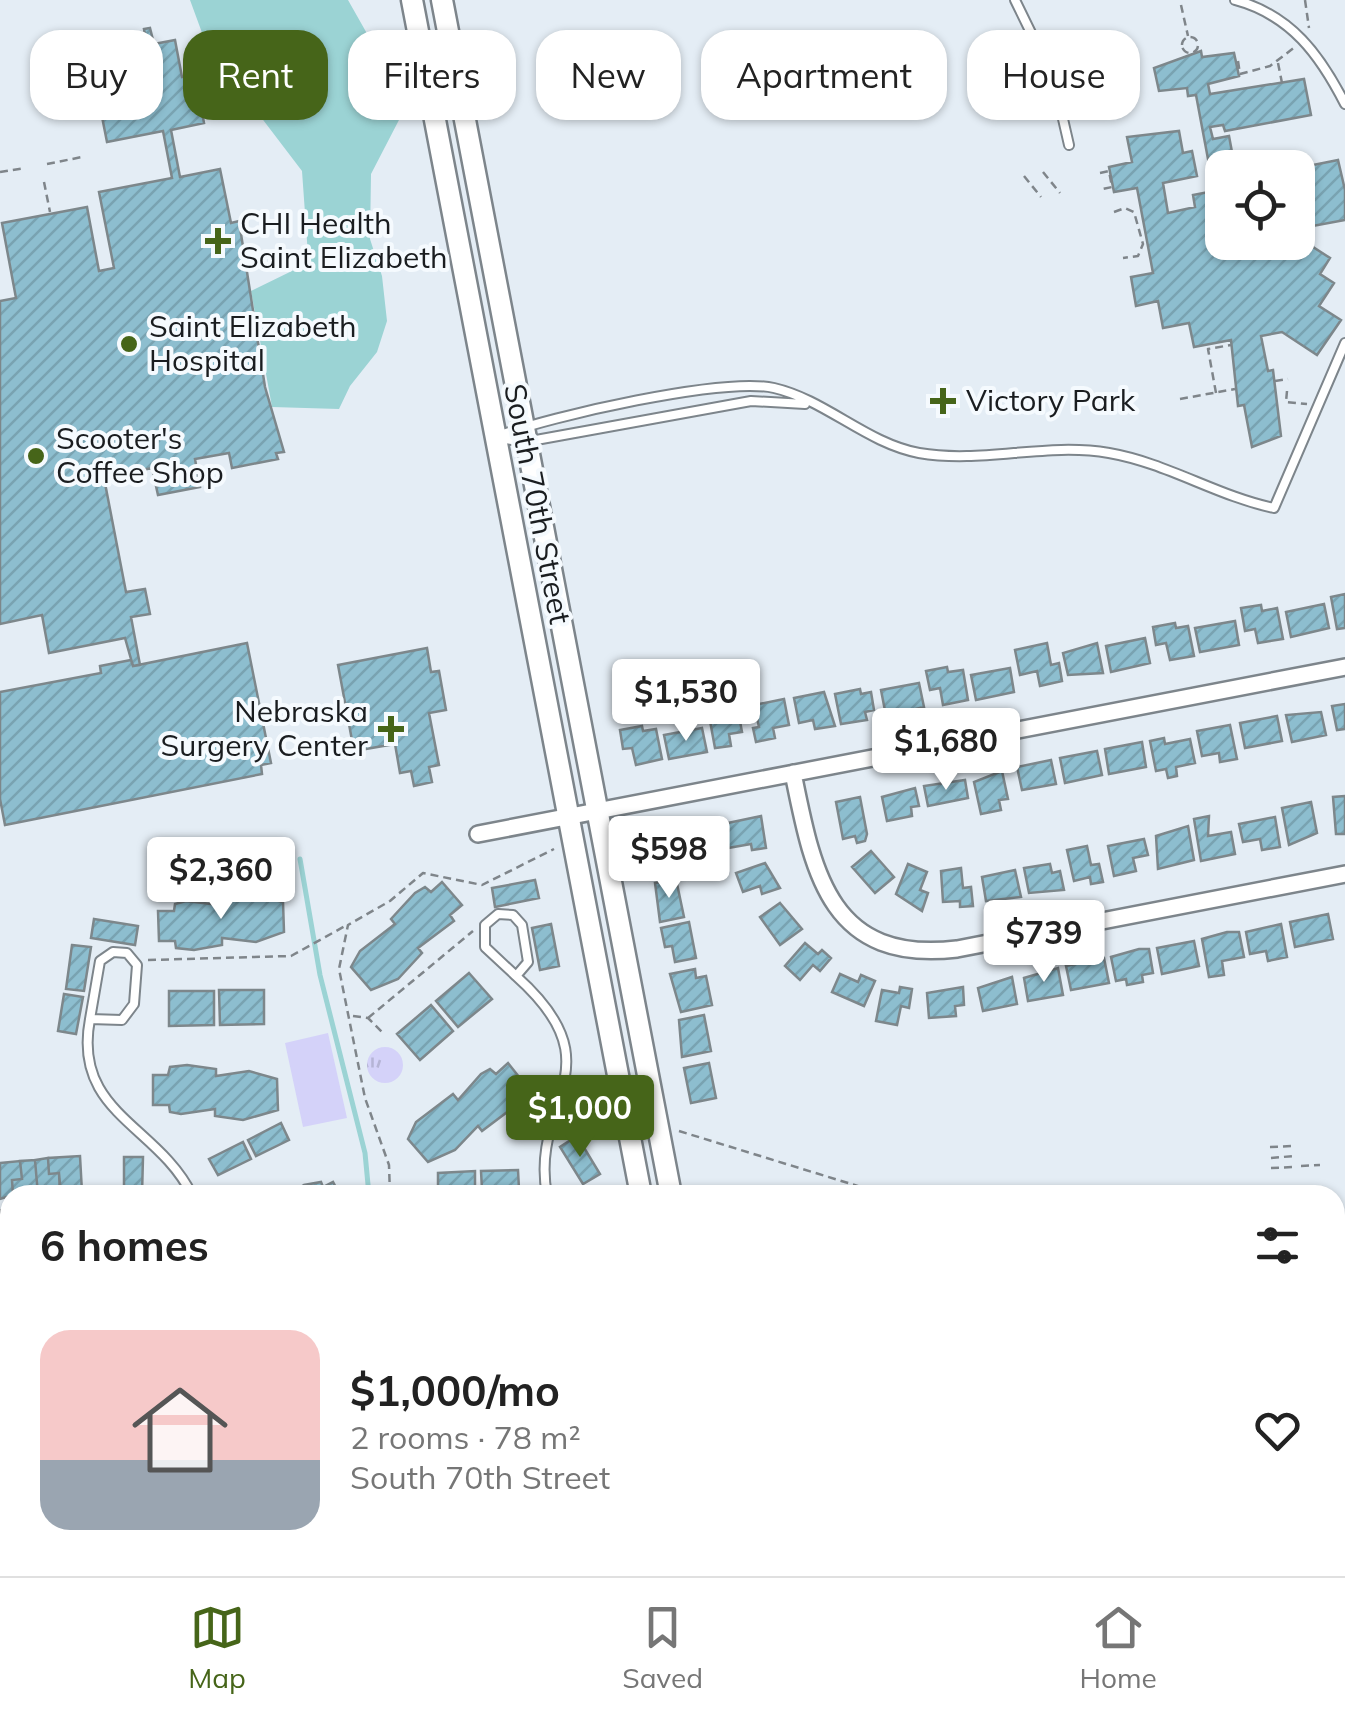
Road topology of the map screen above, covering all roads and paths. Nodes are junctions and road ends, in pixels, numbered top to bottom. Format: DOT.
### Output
graph roads {
  1 [pos="412,0"];
  2 [pos="442,0"];
  3 [pos="1015,0"];
  4 [pos="1236,0"];
  5 [pos="1304,0"];
  6 [pos="1181,5"];
  7 [pos="1309,24"];
  8 [pos="1188,38"];
  9 [pos="1297,44"];
  10 [pos="1238,62"];
  11 [pos="1277,62"];
  12 [pos="1282,83"];
  13 [pos="1345,104"];
  14 [pos="1068,145"];
  15 [pos="82,157"];
  16 [pos="47,164"];
  17 [pos="25,168"];
  18 [pos="0,172"];
  19 [pos="1043,172"];
  20 [pos="1100,173"];
  21 [pos="1024,176"];
  22 [pos="44,182"];
  23 [pos="1104,189"];
  24 [pos="1060,193"];
  25 [pos="1041,198"];
  26 [pos="50,212"];
  27 [pos="1114,212"];
  28 [pos="1123,258"];
  29 [pos="1345,343"];
  30 [pos="1230,345"];
  31 [pos="1288,379"];
  32 [pos="1275,381"];
  33 [pos="1235,389"];
  34 [pos="1287,391"];
  35 [pos="1216,393"];
  36 [pos="1180,399"];
  37 [pos="1308,404"];
  38 [pos="812,405"];
  39 [pos="524,434"];
  40 [pos="494,437"];
  41 [pos="1345,666"];
  42 [pos="793,773"];
  43 [pos="596,812"];
  44 [pos="568,818"];
  45 [pos="478,834"];
  46 [pos="554,849"];
  47 [pos="1345,874"];
  48 [pos="348,924"];
  49 [pos="473,931"];
  50 [pos="145,960"];
  51 [pos="516,976"];
  52 [pos="352,1016"];
  53 [pos="368,1018"];
  54 [pos="90,1019"];
  55 [pos="382,1032"];
  56 [pos="677,1130"];
  57 [pos="1293,1146"];
  58 [pos="1270,1147"];
  59 [pos="1294,1156"];
  60 [pos="1271,1158"];
  61 [pos="1320,1165"];
  62 [pos="1301,1166"];
  63 [pos="1294,1167"];
  64 [pos="1272,1168"];
  65 [pos="186,1185"];
  66 [pos="390,1185"];
  67 [pos="546,1185"];
  68 [pos="639,1185"];
  69 [pos="669,1185"];
  70 [pos="855,1185"];
  1 -- 40 [label="main road, South 70th Street"];
  2 -- 39 [label="main road, South 70th Street"];
  3 -- 14 [label="lane"];
  4 -- 13 [label="lane"];
  5 -- 7 [label="path"];
  6 -- 8 [label="path"];
  9 -- 11 [label="path"];
  10 -- 11 [label="path"];
  11 -- 12 [label="path"];
  15 -- 16 [label="path"];
  17 -- 18 [label="path"];
  19 -- 24 [label="path"];
  20 -- 23 [label="path"];
  21 -- 25 [label="path"];
  22 -- 26 [label="path"];
  27 -- 28 [label="path"];
  29 -- 38 [label="lane"];
  30 -- 35 [label="path"];
  31 -- 32 [label="path"];
  33 -- 35 [label="path"];
  34 -- 37 [label="path"];
  35 -- 36 [label="path"];
  38 -- 39 [label="lane"];
  38 -- 39 [label="lane"];
  39 -- 40 [label="lane"];
  39 -- 40 [label="lane"];
  39 -- 43 [label="main road, South 70th Street"];
  40 -- 44 [label="main road, South 70th Street"];
  41 -- 42 [label="street"];
  42 -- 43 [label="street"];
  42 -- 47 [label="street"];
  43 -- 44 [label="street"];
  43 -- 69 [label="main road, South 70th Street"];
  44 -- 45 [label="street"];
  44 -- 68 [label="main road, South 70th Street"];
  46 -- 48 [label="path"];
  48 -- 50 [label="path"];
  48 -- 52 [label="path"];
  49 -- 53 [label="path"];
  51 -- 51 [label="lane"];
  51 -- 67 [label="lane"];
  52 -- 53 [label="path"];
  52 -- 66 [label="path"];
  53 -- 55 [label="path"];
  54 -- 54 [label="lane"];
  54 -- 65 [label="lane"];
  56 -- 70 [label="path"];
  57 -- 58 [label="path"];
  59 -- 60 [label="path"];
  61 -- 62 [label="path"];
  63 -- 64 [label="path"];
}
